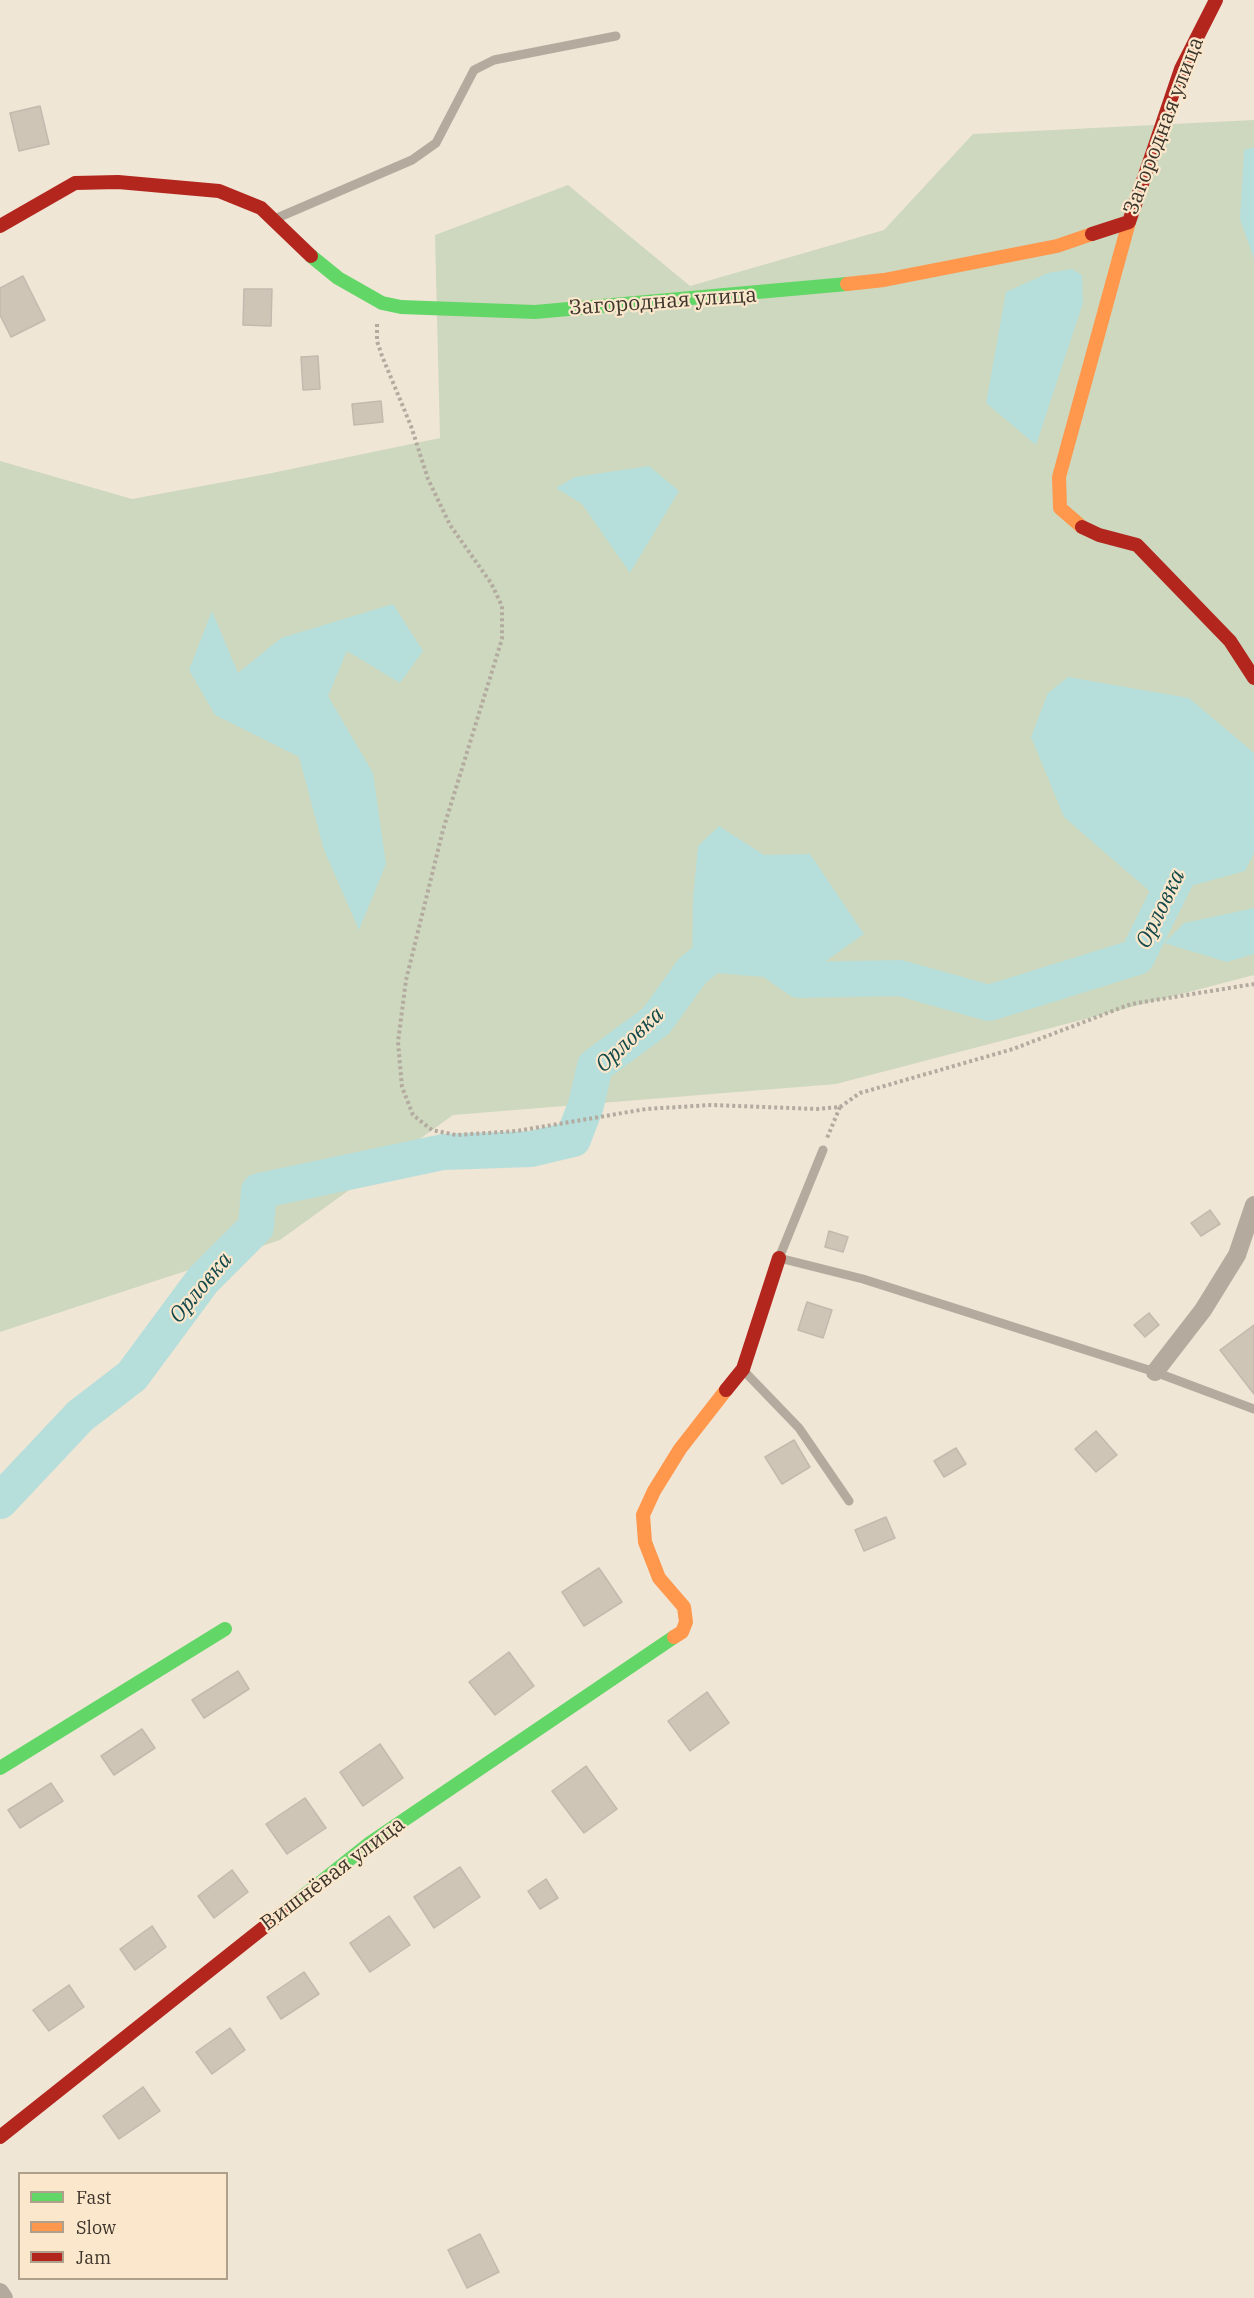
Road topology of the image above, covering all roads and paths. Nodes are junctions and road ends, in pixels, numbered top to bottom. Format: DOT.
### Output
graph roads {
  1 [pos="1216,0"];
  2 [pos="616,36"];
  3 [pos="275,219"];
  4 [pos="1129,222"];
  5 [pos="0,226"];
  6 [pos="382,303"];
  7 [pos="1254,678"];
  8 [pos="1254,984"];
  9 [pos="840,1107"];
  10 [pos="822,1150"];
  11 [pos="1254,1205"];
  12 [pos="779,1258"];
  13 [pos="742,1369"];
  14 [pos="1155,1372"];
  15 [pos="1254,1409"];
  16 [pos="849,1502"];
  17 [pos="225,1629"];
  18 [pos="0,1768"];
  19 [pos="0,2137"];
  20 [pos="0,2292"];
  21 [pos="4,2298"];
  1 -- 4 [label="street, Загородная улица"];
  2 -- 3 [label="lane"];
  3 -- 5 [label="street, Загородная улица"];
  3 -- 6 [label="street, Загородная улица"];
  4 -- 6 [label="street, Загородная улица"];
  4 -- 7 [label="street"];
  6 -- 9 [label="path"];
  8 -- 9 [label="path"];
  9 -- 10 [label="path"];
  10 -- 12 [label="lane"];
  11 -- 14 [label="street"];
  12 -- 13 [label="street"];
  12 -- 14 [label="lane"];
  13 -- 16 [label="lane"];
  13 -- 19 [label="street, Вишнёвая улица"];
  14 -- 15 [label="lane"];
  17 -- 18 [label="street"];
  20 -- 21 [label="street"];
}
